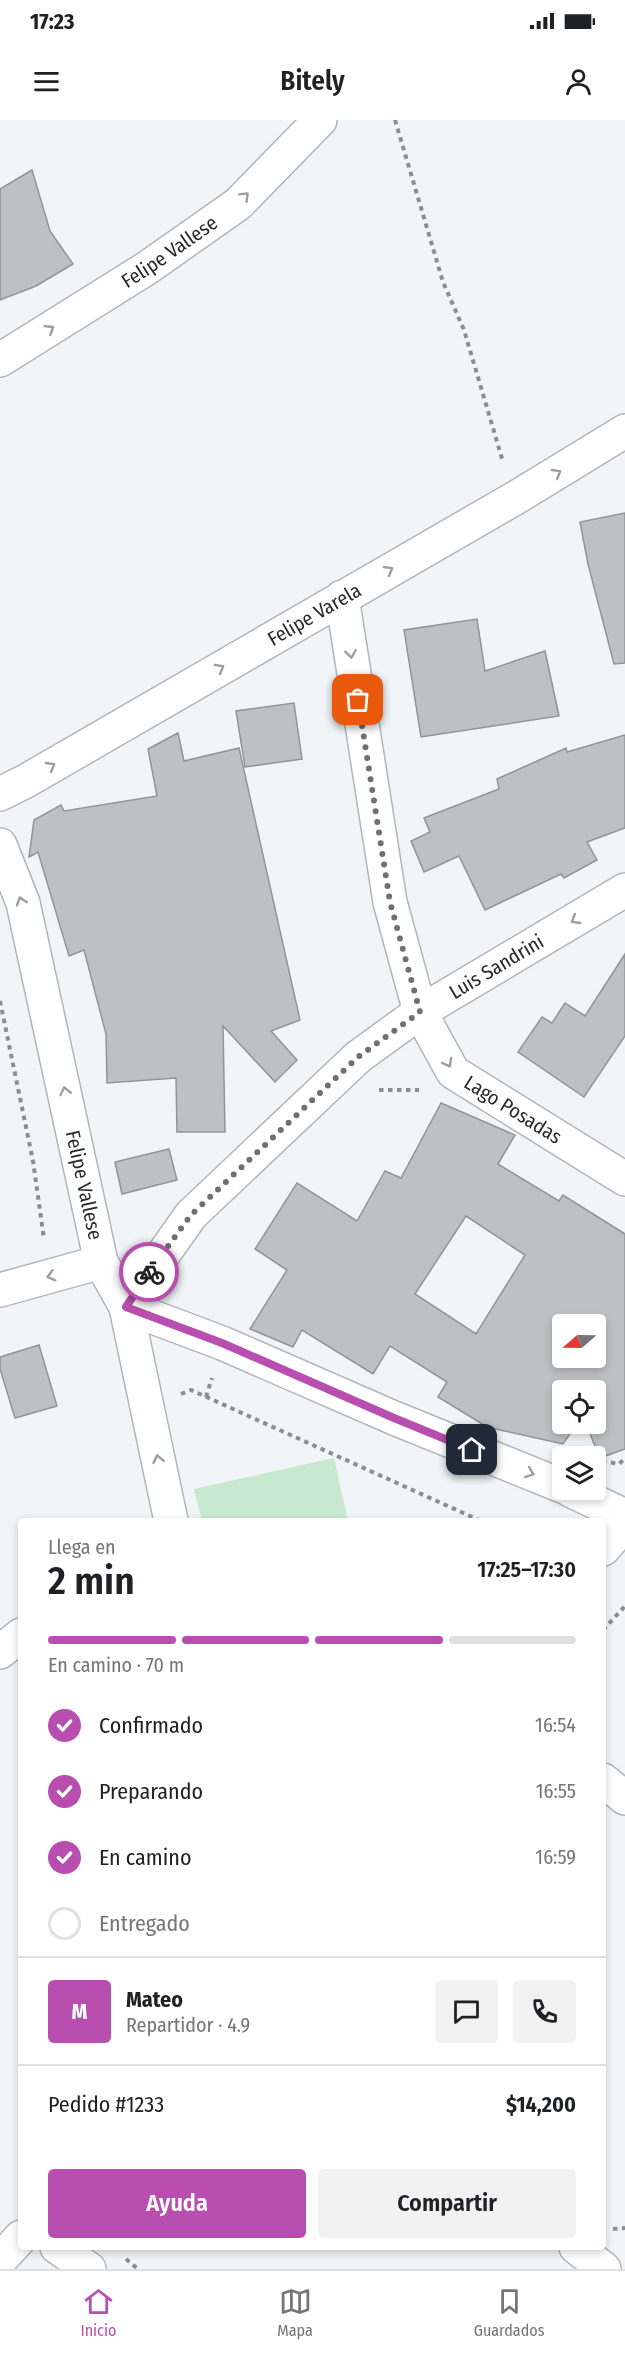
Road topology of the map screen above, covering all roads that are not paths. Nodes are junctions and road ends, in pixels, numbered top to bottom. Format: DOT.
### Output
graph roads {
  1 [pos="320,120"];
  2 [pos="0,360"];
  3 [pos="625,431"];
  4 [pos="342,597"];
  5 [pos="0,794"];
  6 [pos="0,845"];
  7 [pos="625,890"];
  8 [pos="420,1012"];
  9 [pos="625,1179"];
  10 [pos="101,1262"];
  11 [pos="0,1290"];
  12 [pos="126,1307"];
  13 [pos="552,1482"];
  14 [pos="591,1500"];
  15 [pos="625,1516"];
  16 [pos="168,1518"];
  17 [pos="625,1524"];
  18 [pos="606,1546"];
  19 [pos="18,1637"];
  20 [pos="0,1652"];
  21 [pos="606,1782"];
  22 [pos="625,1798"];
  23 [pos="18,2239"];
  24 [pos="61,2250"];
  25 [pos="580,2250"];
  26 [pos="0,2260"];
  27 [pos="89,2269"];
  28 [pos="604,2269"];
  2 -- 1 [label="street, Felipe Vallese, one-way"];
  4 -- 3 [label="street, Felipe Varela, one-way"];
  5 -- 4 [label="street, Felipe Varela, one-way"];
  4 -- 8 [label="street, Lago Posadas, one-way"];
  10 -- 6 [label="street, Felipe Vallese, one-way"];
  7 -- 8 [label="street, Luis Sandrini, one-way"];
  8 -- 9 [label="street, Lago Posadas, one-way"];
  8 -- 12 [label="street, Luis Sandrini"];
  10 -- 11 [label="street, one-way"];
  10 -- 12 [label="street, Felipe Vallese"];
  12 -- 13 [label="street, one-way"];
  16 -- 12 [label="street, Felipe Vallese, one-way"];
  14 -- 15 [label="street"];
  17 -- 18 [label="street"];
  19 -- 20 [label="street"];
  21 -- 22 [label="street"];
  23 -- 26 [label="street"];
  24 -- 27 [label="street"];
  25 -- 28 [label="street"];
}
